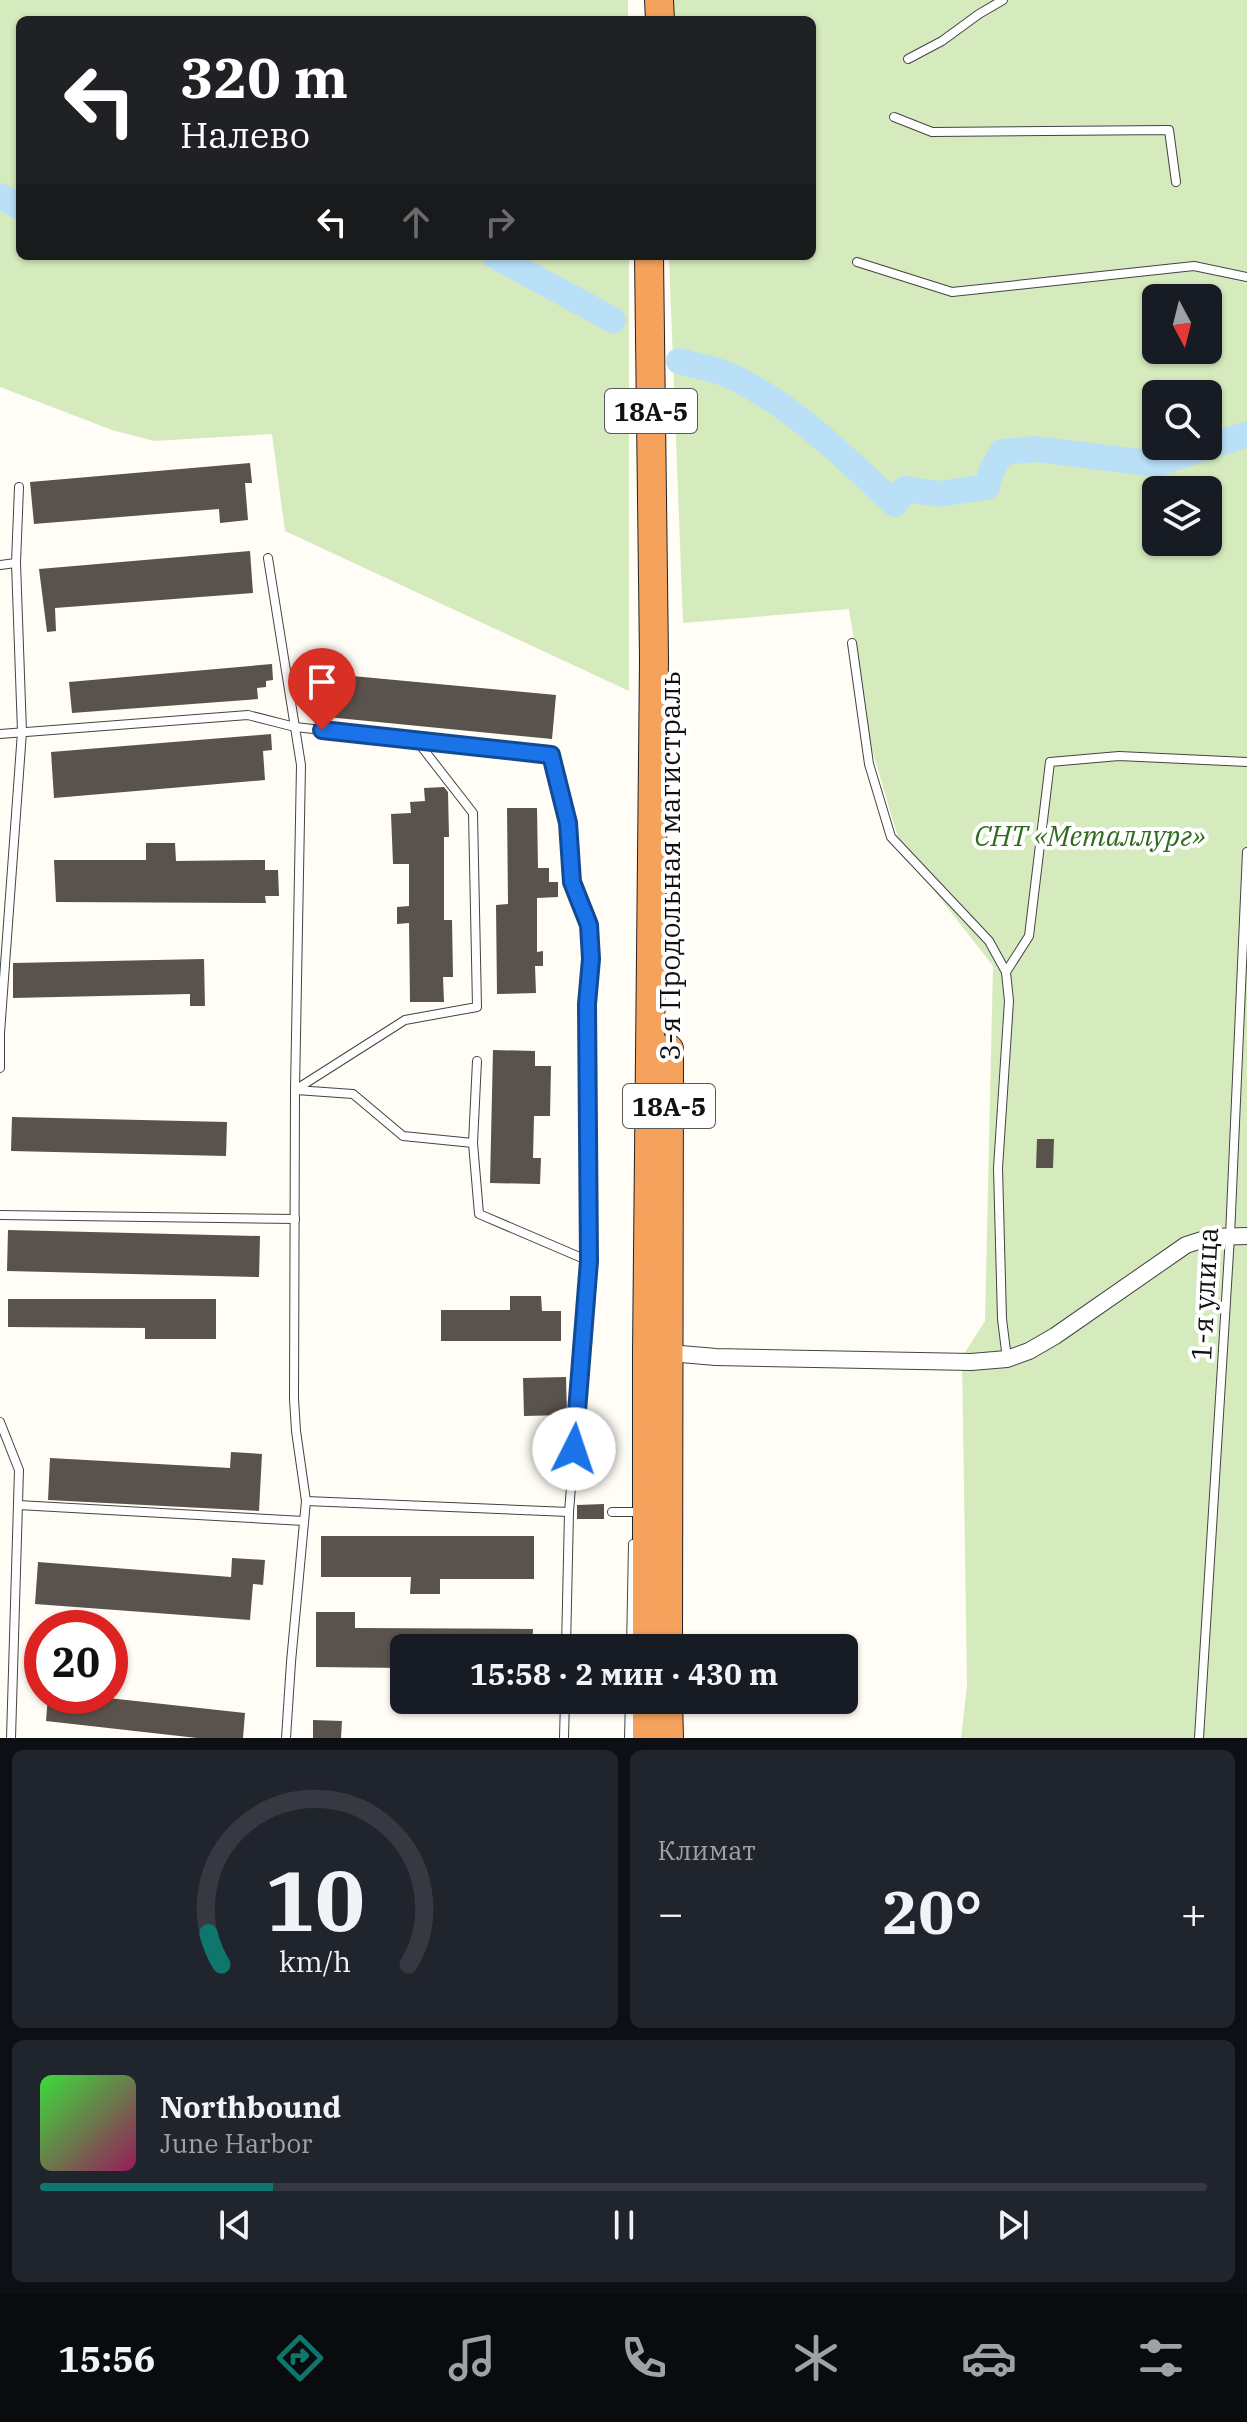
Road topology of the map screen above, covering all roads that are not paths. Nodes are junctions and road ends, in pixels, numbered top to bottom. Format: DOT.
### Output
graph roads {
  1 [pos="1003,0"];
  2 [pos="908,59"];
  3 [pos="894,117"];
  4 [pos="1176,182"];
  5 [pos="649,260"];
  6 [pos="663,260"];
  7 [pos="857,262"];
  8 [pos="1247,277"];
  9 [pos="19,487"];
  10 [pos="268,558"];
  11 [pos="16,563"];
  12 [pos="0,565"];
  13 [pos="660,565"];
  14 [pos="852,643"];
  15 [pos="295,727"];
  16 [pos="22,732"];
  17 [pos="0,734"];
  18 [pos="417,741"];
  19 [pos="1247,762"];
  20 [pos="1247,852"];
  21 [pos="1246,903"];
  22 [pos="1006,972"];
  23 [pos="477,1061"];
  24 [pos="0,1068"];
  25 [pos="295,1090"];
  26 [pos="473,1143"];
  27 [pos="0,1215"];
  28 [pos="295,1219"];
  29 [pos="1230,1236"];
  30 [pos="1247,1236"];
  31 [pos="589,1261"];
  32 [pos="669,1353"];
  33 [pos="1007,1359"];
  34 [pos="0,1422"];
  35 [pos="634,1497"];
  36 [pos="306,1501"];
  37 [pos="18,1505"];
  38 [pos="569,1512"];
  39 [pos="612,1512"];
  40 [pos="634,1512"];
  41 [pos="304,1521"];
  42 [pos="566,1634"];
  43 [pos="631,1634"];
  44 [pos="647,1634"];
  45 [pos="668,1634"];
  46 [pos="565,1714"];
  47 [pos="630,1714"];
  48 [pos="647,1714"];
  49 [pos="668,1714"];
  50 [pos="11,1738"];
  51 [pos="286,1738"];
  52 [pos="564,1738"];
  53 [pos="629,1738"];
  54 [pos="647,1738"];
  55 [pos="669,1738"];
  56 [pos="1199,1738"];
  1 -- 2 [label="lane"];
  3 -- 4 [label="lane"];
  5 -- 13 [label="highway, 18А-5"];
  6 -- 13 [label="highway, 18А-5"];
  7 -- 8 [label="lane"];
  9 -- 11 [label="lane"];
  10 -- 15 [label="lane"];
  11 -- 12 [label="lane"];
  11 -- 16 [label="lane"];
  13 -- 32 [label="highway, 3-я Продольная магистраль / 18А-5"];
  13 -- 44 [label="highway, 3-я Продольная магистраль / 18А-5"];
  14 -- 22 [label="lane"];
  15 -- 16 [label="lane"];
  15 -- 18 [label="lane"];
  15 -- 25 [label="lane"];
  16 -- 17 [label="lane"];
  16 -- 24 [label="lane"];
  18 -- 25 [label="lane"];
  18 -- 31 [label="lane"];
  19 -- 22 [label="lane"];
  20 -- 21 [label="lane, 1-я улица"];
  21 -- 29 [label="lane, 1-я улица"];
  22 -- 33 [label="lane"];
  23 -- 26 [label="lane"];
  25 -- 26 [label="lane"];
  25 -- 28 [label="lane"];
  26 -- 31 [label="lane"];
  27 -- 28 [label="lane"];
  28 -- 36 [label="lane"];
  29 -- 30 [label="street"];
  29 -- 33 [label="street"];
  29 -- 56 [label="lane, 1-я улица"];
  31 -- 38 [label="lane"];
  32 -- 33 [label="street"];
  32 -- 45 [label="highway, 3-я Продольная магистраль / 18А-5"];
  34 -- 37 [label="lane"];
  35 -- 40 [label="lane"];
  36 -- 38 [label="lane"];
  36 -- 41 [label="lane"];
  37 -- 41 [label="lane"];
  37 -- 50 [label="lane"];
  38 -- 42 [label="lane"];
  39 -- 40 [label="lane"];
  40 -- 43 [label="lane"];
  41 -- 51 [label="lane"];
  46 -- 52 [label="lane"];
  47 -- 53 [label="lane"];
  48 -- 54 [label="highway"];
  49 -- 55 [label="highway"];
}
